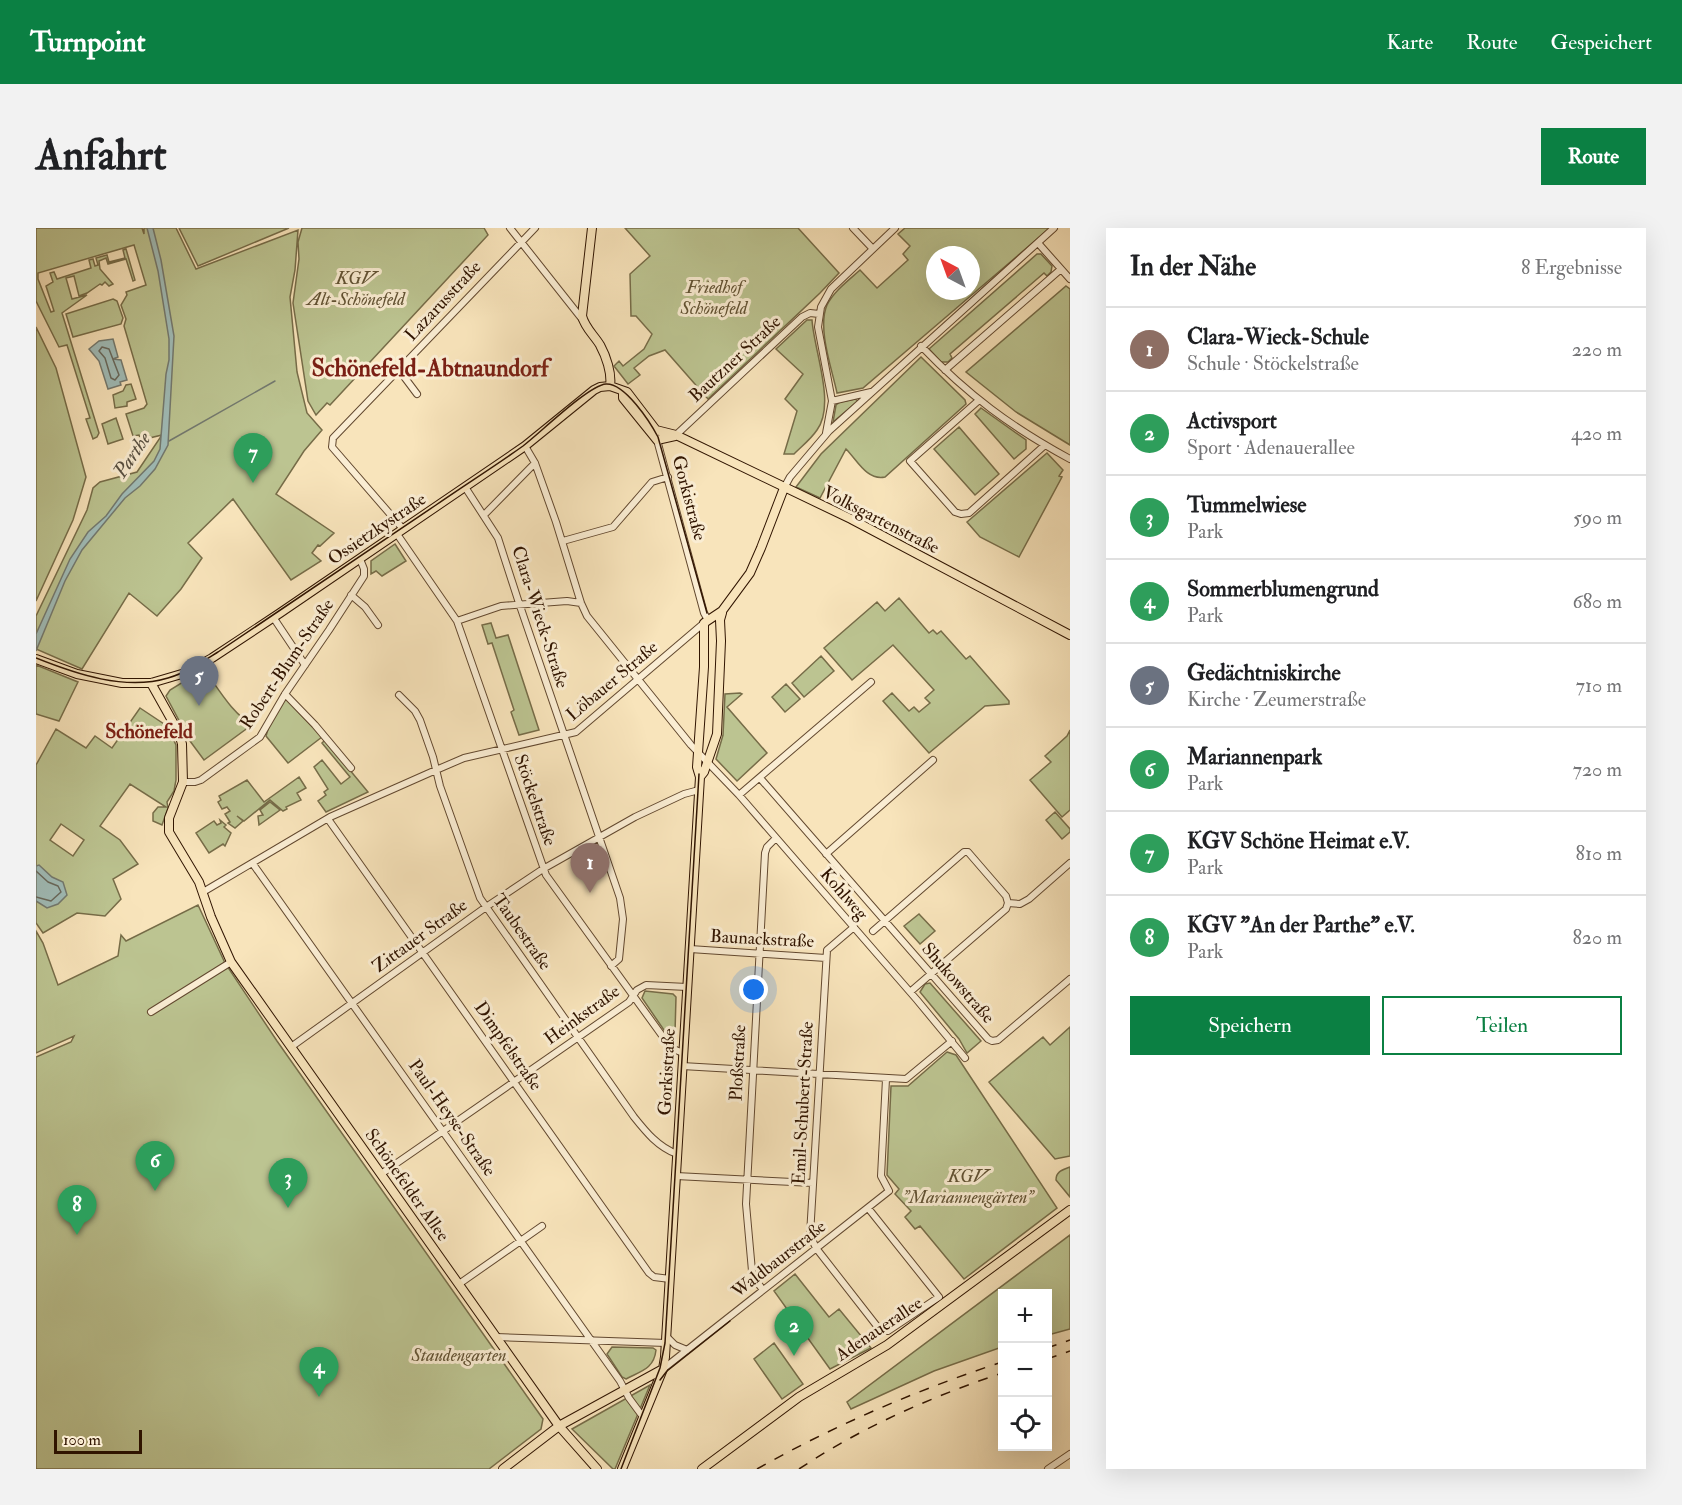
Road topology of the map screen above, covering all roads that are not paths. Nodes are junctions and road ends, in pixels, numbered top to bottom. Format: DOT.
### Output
graph roads {
  1 [pos="510,228"];
  2 [pos="535,228"];
  3 [pos="592,228"];
  4 [pos="853,228"];
  5 [pos="895,228"];
  6 [pos="1054,228"];
  7 [pos="520,242"];
  8 [pos="1038,243"];
  9 [pos="873,249"];
  10 [pos="1061,268"];
  11 [pos="1070,279"];
  12 [pos="819,314"];
  13 [pos="583,320"];
  14 [pos="921,346"];
  15 [pos="399,370"];
  16 [pos="945,370"];
  17 [pos="610,386"];
  18 [pos="871,392"];
  19 [pos="623,393"];
  20 [pos="417,394"];
  21 [pos="832,401"];
  22 [pos="978,401"];
  23 [pos="656,430"];
  24 [pos="676,435"];
  25 [pos="825,436"];
  26 [pos="333,438"];
  27 [pos="657,440"];
  28 [pos="1045,445"];
  29 [pos="525,446"];
  30 [pos="1070,459"];
  31 [pos="535,463"];
  32 [pos="668,477"];
  33 [pos="465,487"];
  34 [pos="784,488"];
  35 [pos="484,515"];
  36 [pos="400,532"];
  37 [pos="563,541"];
  38 [pos="360,559"];
  39 [pos="351,595"];
  40 [pos="519,603"];
  41 [pos="581,603"];
  42 [pos="722,611"];
  43 [pos="273,617"];
  44 [pos="457,621"];
  45 [pos="706,622"];
  46 [pos="378,625"];
  47 [pos="1069,632"];
  48 [pos="36,659"];
  49 [pos="305,665"];
  50 [pos="638,680"];
  51 [pos="871,682"];
  52 [pos="152,683"];
  53 [pos="285,694"];
  54 [pos="399,695"];
  55 [pos="563,735"];
  56 [pos="502,748"];
  57 [pos="698,752"];
  58 [pos="708,760"];
  59 [pos="933,760"];
  60 [pos="351,768"];
  61 [pos="436,770"];
  62 [pos="700,777"];
  63 [pos="760,778"];
  64 [pos="183,782"];
  65 [pos="699,790"];
  66 [pos="739,795"];
  67 [pos="328,819"];
  68 [pos="598,836"];
  69 [pos="776,838"];
  70 [pos="826,854"];
  71 [pos="1070,863"];
  72 [pos="253,864"];
  73 [pos="543,869"];
  74 [pos="203,892"];
  75 [pos="1008,903"];
  76 [pos="486,907"];
  77 [pos="884,921"];
  78 [pos="854,927"];
  79 [pos="873,931"];
  80 [pos="690,949"];
  81 [pos="424,953"];
  82 [pos="759,954"];
  83 [pos="826,958"];
  84 [pos="231,962"];
  85 [pos="611,966"];
  86 [pos="931,974"];
  87 [pos="1070,979"];
  88 [pos="687,987"];
  89 [pos="910,992"];
  90 [pos="633,996"];
  91 [pos="352,1002"];
  92 [pos="151,1012"];
  93 [pos="578,1038"];
  94 [pos="952,1041"];
  95 [pos="291,1047"];
  96 [pos="683,1053"];
  97 [pos="965,1058"];
  98 [pos="682,1066"];
  99 [pos="753,1070"];
  100 [pos="820,1074"];
  101 [pos="886,1079"];
  102 [pos="515,1081"];
  103 [pos="443,1131"];
  104 [pos="677,1154"];
  105 [pos="381,1174"];
  106 [pos="676,1176"];
  107 [pos="747,1179"];
  108 [pos="813,1183"];
  109 [pos="868,1208"];
  110 [pos="1070,1210"];
  111 [pos="542,1226"];
  112 [pos="520,1241"];
  113 [pos="816,1248"];
  114 [pos="670,1280"];
  115 [pos="459,1284"];
  116 [pos="763,1290"];
  117 [pos="496,1337"];
  118 [pos="666,1340"];
  119 [pos="591,1341"];
  120 [pos="687,1350"];
  121 [pos="663,1369"];
  122 [pos="625,1390"];
  123 [pos="643,1417"];
  124 [pos="559,1426"];
  125 [pos="1070,1454"];
  126 [pos="590,1459"];
  127 [pos="503,1469"];
  128 [pos="597,1469"];
  129 [pos="603,1469"];
  130 [pos="622,1469"];
  131 [pos="702,1469"];
  132 [pos="1048,1469"];
  1 -- 7 [label="street"];
  2 -- 7 [label="street, Lazarusstraße"];
  3 -- 13 [label="main road"];
  4 -- 9 [label="street"];
  5 -- 9 [label="street"];
  6 -- 8 [label="street, Löbauer Straße"];
  7 -- 13 [label="street"];
  7 -- 15 [label="street, Lazarusstraße"];
  8 -- 10 [label="street"];
  8 -- 14 [label="street, Löbauer Straße"];
  9 -- 12 [label="street"];
  10 -- 11 [label="street"];
  10 -- 16 [label="street"];
  12 -- 21 [label="street"];
  12 -- 24 [label="street, Bautzner Straße"];
  13 -- 17 [label="main road"];
  14 -- 16 [label="street"];
  14 -- 18 [label="street, Löbauer Straße"];
  15 -- 20 [label="street"];
  15 -- 26 [label="street, Lazarusstraße"];
  16 -- 22 [label="street"];
  17 -- 19 [label="main road, Gorkistraße"];
  17 -- 29 [label="main road, Ossietzkystraße"];
  18 -- 21 [label="street, Löbauer Straße"];
  18 -- 25 [label="street, Löbauer Straße"];
  19 -- 23 [label="main road, Gorkistraße"];
  19 -- 27 [label="main road, Gorkistraße"];
  21 -- 25 [label="street"];
  22 -- 28 [label="street"];
  22 -- 28 [label="street"];
  23 -- 24 [label="main road, Volksgartenstraße"];
  24 -- 27 [label="main road"];
  24 -- 34 [label="main road, Volksgartenstraße"];
  25 -- 34 [label="street, Löbauer Straße"];
  26 -- 36 [label="street, Stöckelstraße"];
  27 -- 32 [label="street, Gorkistraße"];
  28 -- 30 [label="street"];
  29 -- 31 [label="street, Kohlweg"];
  29 -- 33 [label="main road, Ossietzkystraße"];
  31 -- 35 [label="street"];
  31 -- 37 [label="street, Kohlweg"];
  32 -- 37 [label="street"];
  32 -- 45 [label="street, Gorkistraße"];
  33 -- 35 [label="street, Clara-Wieck-Straße"];
  33 -- 36 [label="main road, Ossietzkystraße"];
  34 -- 42 [label="main road, Löbauer Straße"];
  34 -- 47 [label="main road, Volksgartenstraße"];
  35 -- 40 [label="street, Clara-Wieck-Straße"];
  36 -- 38 [label="main road, Ossietzkystraße"];
  36 -- 44 [label="street, Stöckelstraße"];
  37 -- 41 [label="street, Kohlweg"];
  38 -- 39 [label="street, Robert-Blum-Straße"];
  38 -- 43 [label="main road, Ossietzkystraße"];
  39 -- 46 [label="street, Robert-Blum-Straße"];
  39 -- 49 [label="street, Robert-Blum-Straße"];
  40 -- 41 [label="street"];
  40 -- 44 [label="street"];
  40 -- 55 [label="street, Clara-Wieck-Straße"];
  41 -- 50 [label="street, Kohlweg"];
  42 -- 45 [label="main road, Löbauer Straße"];
  42 -- 58 [label="main road, Gorkistraße"];
  43 -- 49 [label="street"];
  43 -- 52 [label="main road, Ossietzkystraße"];
  44 -- 56 [label="street, Stöckelstraße"];
  45 -- 50 [label="street, Löbauer Straße"];
  45 -- 57 [label="main road, Gorkistraße"];
  48 -- 52 [label="main road, Ossietzkystraße"];
  49 -- 53 [label="street, Robert-Blum-Straße"];
  50 -- 55 [label="street, Löbauer Straße"];
  50 -- 57 [label="street, Kohlweg"];
  51 -- 63 [label="street"];
  52 -- 64 [label="main road"];
  53 -- 60 [label="street"];
  53 -- 64 [label="street, Robert-Blum-Straße"];
  54 -- 61 [label="street, Taubestraße"];
  55 -- 56 [label="street, Löbauer Straße"];
  55 -- 68 [label="street, Clara-Wieck-Straße"];
  56 -- 61 [label="street, Löbauer Straße"];
  56 -- 73 [label="street, Stöckelstraße"];
  57 -- 58 [label="street, Kohlweg"];
  57 -- 62 [label="main road, Gorkistraße"];
  58 -- 62 [label="main road, Gorkistraße"];
  58 -- 66 [label="street, Kohlweg"];
  59 -- 70 [label="street"];
  61 -- 67 [label="street, Löbauer Straße"];
  61 -- 76 [label="street, Taubestraße"];
  62 -- 65 [label="main road, Gorkistraße"];
  63 -- 66 [label="street"];
  63 -- 70 [label="street, Shukowstraße"];
  64 -- 74 [label="main road, Schönefelder Allee"];
  65 -- 68 [label="street, Zittauer Straße"];
  65 -- 80 [label="main road, Gorkistraße"];
  66 -- 69 [label="street, Kohlweg"];
  67 -- 72 [label="street, Löbauer Straße"];
  67 -- 81 [label="street, Dimpfelstraße"];
  68 -- 73 [label="street, Zittauer Straße"];
  68 -- 85 [label="street, Clara-Wieck-Straße"];
  69 -- 78 [label="street, Kohlweg"];
  69 -- 82 [label="street, Ploßstraße"];
  70 -- 77 [label="street, Shukowstraße"];
  71 -- 75 [label="street"];
  72 -- 74 [label="street, Löbauer Straße"];
  72 -- 91 [label="street, Paul-Heyse-Straße"];
  73 -- 76 [label="street, Zittauer Straße"];
  73 -- 85 [label="street, Stöckelstraße"];
  74 -- 84 [label="main road, Schönefelder Allee"];
  75 -- 77 [label="street"];
  75 -- 86 [label="street"];
  76 -- 81 [label="street, Zittauer Straße"];
  76 -- 93 [label="street, Taubestraße"];
  77 -- 79 [label="street"];
  77 -- 86 [label="street, Shukowstraße"];
  78 -- 83 [label="street, Baunackstraße"];
  78 -- 89 [label="street, Kohlweg"];
  80 -- 82 [label="street, Baunackstraße"];
  80 -- 88 [label="main road, Gorkistraße"];
  81 -- 91 [label="street, Zittauer Straße"];
  81 -- 102 [label="street, Dimpfelstraße"];
  82 -- 83 [label="street, Baunackstraße"];
  82 -- 99 [label="street, Ploßstraße"];
  83 -- 100 [label="street, Emil-Schubert-Straße"];
  84 -- 92 [label="street"];
  84 -- 95 [label="main road, Schönefelder Allee"];
  85 -- 90 [label="street, Stöckelstraße"];
  86 -- 87 [label="street, Shukowstraße"];
  86 -- 89 [label="street"];
  88 -- 90 [label="street, Heinkstraße"];
  88 -- 96 [label="main road, Gorkistraße"];
  89 -- 94 [label="street, Kohlweg"];
  90 -- 93 [label="street, Heinkstraße"];
  90 -- 96 [label="street, Stöckelstraße"];
  91 -- 95 [label="street, Zittauer Straße"];
  91 -- 103 [label="street, Paul-Heyse-Straße"];
  93 -- 102 [label="street, Heinkstraße"];
  93 -- 104 [label="street, Taubestraße"];
  94 -- 97 [label="street, Kohlweg"];
  94 -- 101 [label="street"];
  95 -- 105 [label="main road, Schönefelder Allee"];
  96 -- 98 [label="main road, Gorkistraße"];
  98 -- 99 [label="street"];
  98 -- 104 [label="main road, Gorkistraße"];
  99 -- 100 [label="street"];
  99 -- 107 [label="street, Ploßstraße"];
  100 -- 101 [label="street"];
  100 -- 108 [label="street, Emil-Schubert-Straße"];
  101 -- 109 [label="street, Waldbaurstraße"];
  102 -- 103 [label="street, Heinkstraße"];
  102 -- 114 [label="street, Dimpfelstraße"];
  103 -- 105 [label="street, Heinkstraße"];
  103 -- 112 [label="street, Paul-Heyse-Straße"];
  104 -- 106 [label="main road, Gorkistraße"];
  105 -- 115 [label="main road, Schönefelder Allee"];
  106 -- 107 [label="street"];
  106 -- 114 [label="main road, Gorkistraße"];
  107 -- 108 [label="street"];
  107 -- 116 [label="street, Ploßstraße"];
  108 -- 113 [label="street, Emil-Schubert-Straße"];
  109 -- 113 [label="street, Waldbaurstraße"];
  109 -- 113 [label="street"];
  110 -- 131 [label="main road, Adenauerallee"];
  111 -- 112 [label="street"];
  112 -- 115 [label="street"];
  112 -- 119 [label="street, Paul-Heyse-Straße"];
  113 -- 116 [label="street, Waldbaurstraße"];
  114 -- 118 [label="main road, Gorkistraße"];
  115 -- 117 [label="main road, Schönefelder Allee"];
  116 -- 120 [label="street, Waldbaurstraße"];
  117 -- 119 [label="street"];
  117 -- 124 [label="main road, Schönefelder Allee"];
  118 -- 119 [label="street"];
  118 -- 120 [label="street"];
  118 -- 121 [label="main road, Gorkistraße"];
  119 -- 122 [label="street, Paul-Heyse-Straße"];
  120 -- 121 [label="street, Waldbaurstraße"];
  121 -- 122 [label="main road"];
  121 -- 123 [label="main road, Gorkistraße"];
  122 -- 123 [label="street, Paul-Heyse-Straße"];
  122 -- 124 [label="main road"];
  123 -- 130 [label="main road, Gorkistraße"];
  124 -- 126 [label="main road, Schönefelder Allee"];
  124 -- 127 [label="main road"];
  125 -- 132 [label="street"];
  126 -- 128 [label="main road"];
  126 -- 129 [label="main road"];
}
